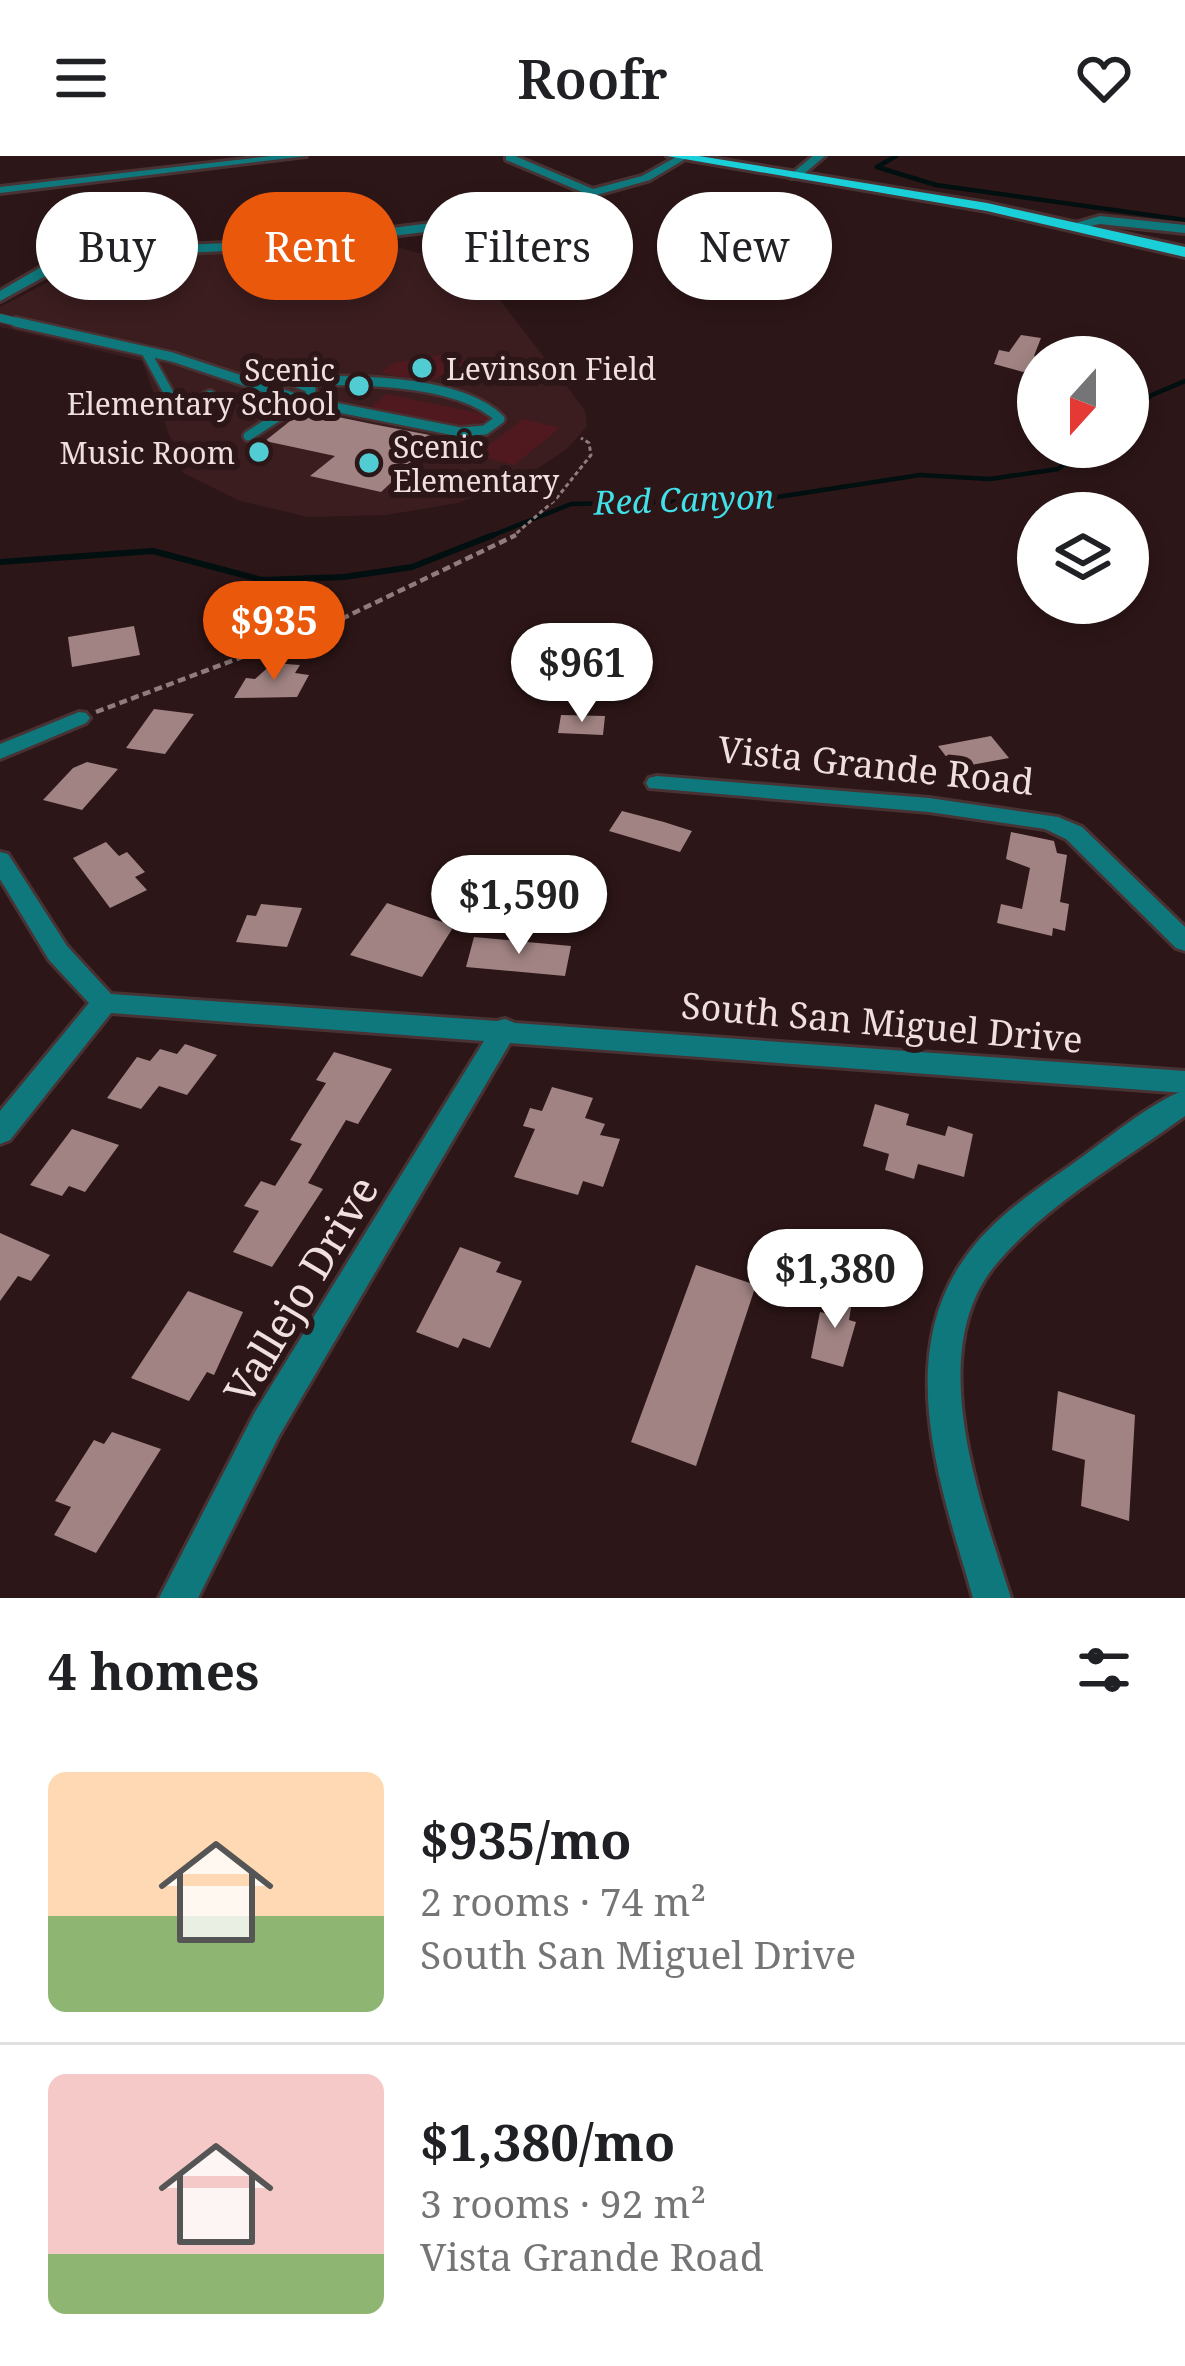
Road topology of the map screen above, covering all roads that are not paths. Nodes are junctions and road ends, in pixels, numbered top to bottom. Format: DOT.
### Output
graph roads {
  1 [pos="180,156"];
  2 [pos="301,156"];
  3 [pos="674,156"];
  4 [pos="820,156"];
  5 [pos="510,158"];
  6 [pos="682,158"];
  7 [pos="795,176"];
  8 [pos="121,177"];
  9 [pos="2,189"];
  10 [pos="588,190"];
  11 [pos="1075,225"];
  12 [pos="1180,228"];
  13 [pos="1157,244"];
  14 [pos="1185,252"];
  15 [pos="0,297"];
  16 [pos="0,318"];
  17 [pos="146,352"];
  18 [pos="290,380"];
  19 [pos="247,382"];
  20 [pos="210,395"];
  21 [pos="304,401"];
  22 [pos="248,436"];
  23 [pos="80,718"];
  24 [pos="0,752"];
  25 [pos="657,783"];
  26 [pos="0,860"];
  27 [pos="1185,942"];
  28 [pos="104,1003"];
  29 [pos="505,1028"];
  30 [pos="1185,1082"];
  31 [pos="1185,1101"];
  32 [pos="0,1132"];
  33 [pos="178,1598"];
  34 [pos="992,1598"];
  1 -- 8 [label="street"];
  2 -- 8 [label="street"];
  3 -- 6 [label="main road"];
  4 -- 7 [label="street"];
  5 -- 10 [label="street"];
  6 -- 7 [label="main road"];
  6 -- 10 [label="street"];
  7 -- 11 [label="main road"];
  8 -- 9 [label="street"];
  10 -- 15 [label="street"];
  11 -- 12 [label="street"];
  11 -- 13 [label="main road"];
  12 -- 13 [label="main road"];
  13 -- 14 [label="main road"];
  16 -- 17 [label="lane"];
  17 -- 19 [label="lane"];
  17 -- 20 [label="lane"];
  18 -- 19 [label="lane"];
  18 -- 21 [label="lane"];
  18 -- 21 [label="lane"];
  19 -- 21 [label="lane"];
  21 -- 22 [label="lane"];
  23 -- 24 [label="street"];
  25 -- 27 [label="street, Vista Grande Road"];
  26 -- 28 [label="street"];
  28 -- 29 [label="street, South San Miguel Drive"];
  28 -- 32 [label="street"];
  29 -- 30 [label="street, South San Miguel Drive"];
  29 -- 33 [label="street, Vallejo Drive"];
  31 -- 34 [label="street"];
}
